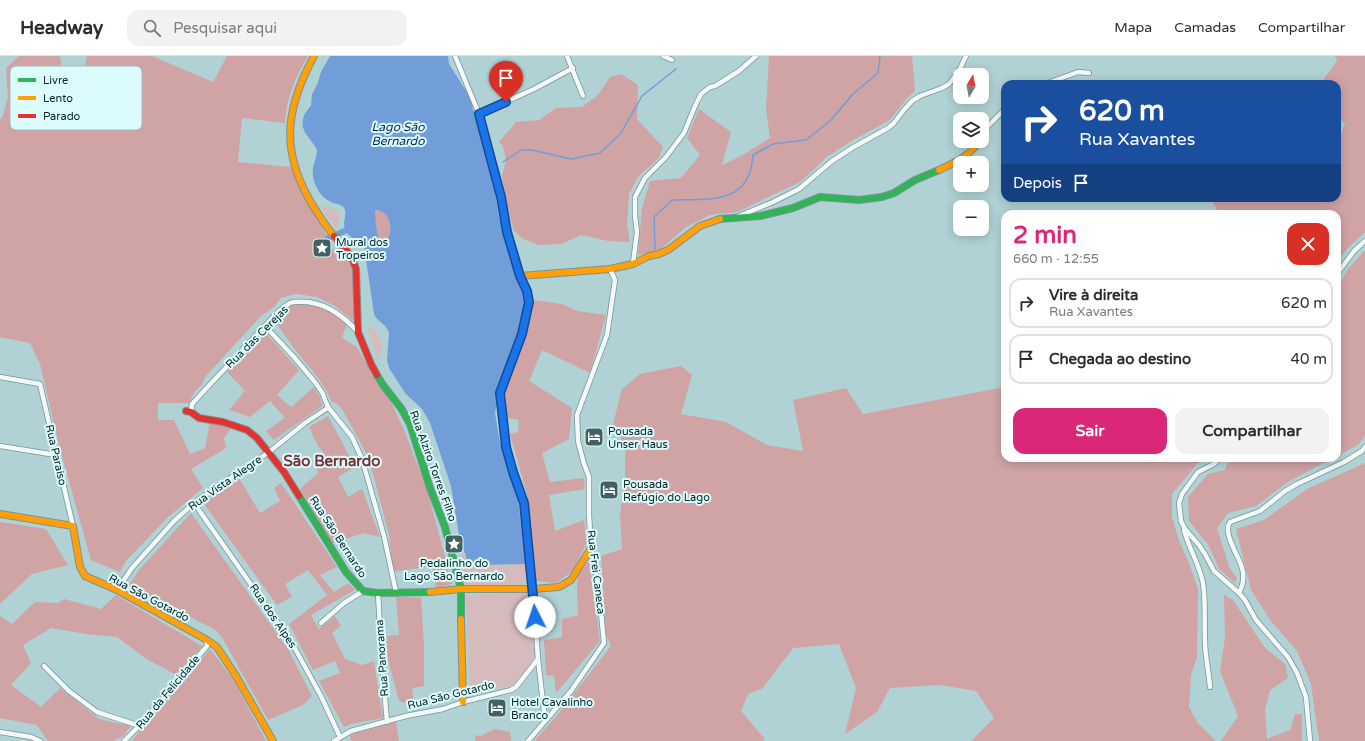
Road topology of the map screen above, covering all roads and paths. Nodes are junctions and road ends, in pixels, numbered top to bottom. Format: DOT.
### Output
graph roads {
  1 [pos="314,56"];
  2 [pos="455,56"];
  3 [pos="567,56"];
  4 [pos="663,56"];
  5 [pos="756,56"];
  6 [pos="966,56"];
  7 [pos="672,60"];
  8 [pos="573,68"];
  9 [pos="1089,73"];
  10 [pos="1056,80"];
  11 [pos="583,96"];
  12 [pos="1001,113"];
  13 [pos="479,114"];
  14 [pos="989,125"];
  15 [pos="975,148"];
  16 [pos="738,217"];
  17 [pos="1365,241"];
  18 [pos="633,264"];
  19 [pos="610,269"];
  20 [pos="1341,269"];
  21 [pos="520,276"];
  22 [pos="265,326"];
  23 [pos="358,332"];
  24 [pos="0,377"];
  25 [pos="328,407"];
  26 [pos="188,411"];
  27 [pos="0,446"];
  28 [pos="1365,447"];
  29 [pos="269,452"];
  30 [pos="56,455"];
  31 [pos="1216,462"];
  32 [pos="194,503"];
  33 [pos="0,514"];
  34 [pos="73,526"];
  35 [pos="1183,527"];
  36 [pos="590,548"];
  37 [pos="461,589"];
  38 [pos="533,589"];
  39 [pos="117,590"];
  40 [pos="362,591"];
  41 [pos="396,592"];
  42 [pos="1239,593"];
  43 [pos="378,594"];
  44 [pos="321,623"];
  45 [pos="207,640"];
  46 [pos="538,659"];
  47 [pos="44,666"];
  48 [pos="1210,687"];
  49 [pos="463,702"];
  50 [pos="545,720"];
  51 [pos="387,722"];
  52 [pos="140,726"];
  53 [pos="0,732"];
  54 [pos="340,737"];
  55 [pos="40,741"];
  56 [pos="124,741"];
  57 [pos="273,741"];
  58 [pos="334,741"];
  59 [pos="528,741"];
  60 [pos="1310,741"];
  1 -- 23 [label="street, Rua Alziro Torres Filho"];
  2 -- 13 [label="street"];
  3 -- 8 [label="street"];
  4 -- 7 [label="street"];
  5 -- 18 [label="street"];
  6 -- 16 [label="street"];
  8 -- 11 [label="street"];
  8 -- 13 [label="street"];
  9 -- 10 [label="street"];
  12 -- 14 [label="street"];
  13 -- 21 [label="street"];
  15 -- 16 [label="street"];
  16 -- 18 [label="street"];
  17 -- 20 [label="street"];
  18 -- 19 [label="street"];
  19 -- 21 [label="street"];
  19 -- 36 [label="street, Rua Frei Caneca"];
  21 -- 38 [label="street"];
  22 -- 23 [label="street, Rua das Cerejas"];
  22 -- 25 [label="street"];
  22 -- 26 [label="street, Rua das Cerejas"];
  23 -- 37 [label="street, Rua Alziro Torres Filho"];
  24 -- 30 [label="street, Rua Paraíso"];
  25 -- 29 [label="street, Rua Vista Alegre"];
  25 -- 41 [label="street"];
  26 -- 29 [label="street, Rua São Bernardo"];
  27 -- 30 [label="street"];
  28 -- 42 [label="street"];
  29 -- 32 [label="street, Rua Vista Alegre"];
  29 -- 40 [label="street, Rua São Bernardo"];
  30 -- 34 [label="street, Rua Paraíso"];
  31 -- 35 [label="street"];
  32 -- 39 [label="street, Rua Vista Alegre"];
  32 -- 54 [label="street, Rua dos Alpes"];
  33 -- 34 [label="street"];
  34 -- 39 [label="street, Rua São Gotardo"];
  35 -- 42 [label="street"];
  35 -- 48 [label="street"];
  36 -- 38 [label="street, Rua São Bernardo"];
  36 -- 50 [label="street, Rua Frei Caneca"];
  37 -- 38 [label="street, Rua São Bernardo"];
  37 -- 41 [label="street, Rua São Bernardo"];
  37 -- 49 [label="street, Rua Alziro Torres Filho"];
  38 -- 46 [label="street"];
  39 -- 45 [label="street, Rua São Gotardo"];
  40 -- 43 [label="street, Rua São Bernardo"];
  40 -- 44 [label="street"];
  41 -- 43 [label="street, Rua São Bernardo"];
  42 -- 60 [label="street"];
  43 -- 51 [label="street, Rua Panorama"];
  45 -- 52 [label="street, Rua da Felicidade"];
  45 -- 57 [label="street, Rua São Gotardo"];
  46 -- 49 [label="street, Rua São Gotardo"];
  46 -- 50 [label="street"];
  47 -- 52 [label="street"];
  49 -- 51 [label="street, Rua São Gotardo"];
  50 -- 59 [label="street, Rua Frei Caneca"];
  51 -- 54 [label="street, Rua São Gotardo"];
  52 -- 56 [label="street, Rua da Felicidade"];
  53 -- 55 [label="street"];
  54 -- 58 [label="street, Rua São Gotardo"];
}
